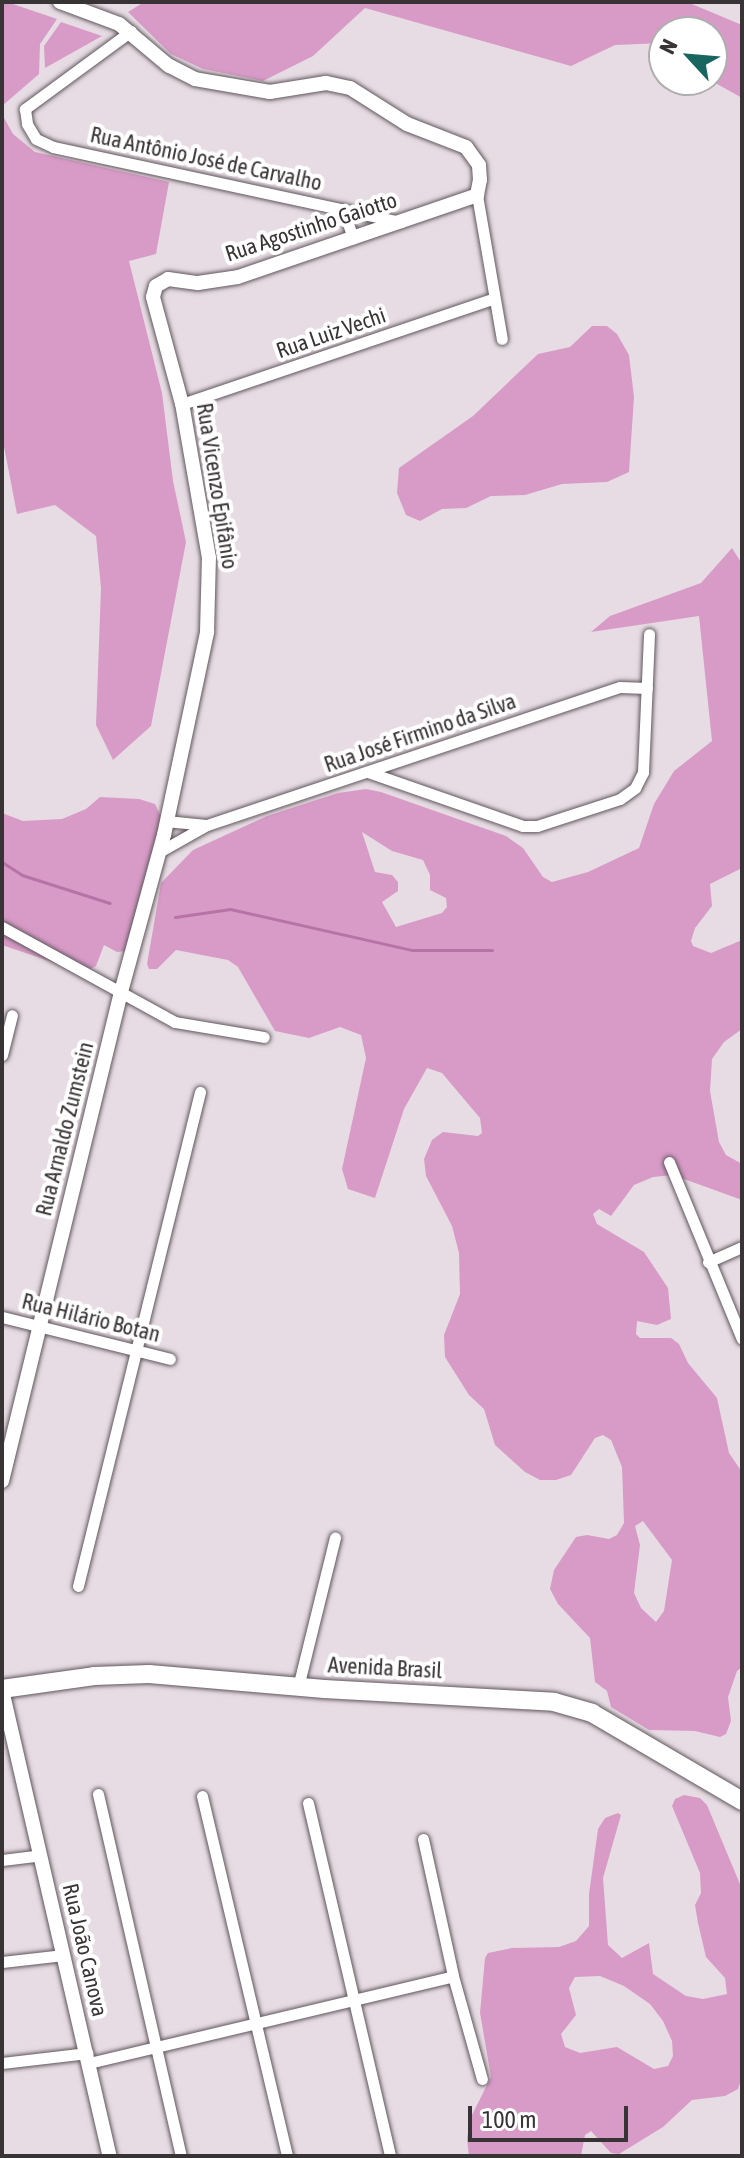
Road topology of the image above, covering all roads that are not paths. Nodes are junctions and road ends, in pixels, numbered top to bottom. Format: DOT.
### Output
graph roads {
  1 [pos="60,2"];
  2 [pos="131,31"];
  3 [pos="477,195"];
  4 [pos="343,209"];
  5 [pos="402,222"];
  6 [pos="353,238"];
  7 [pos="156,286"];
  8 [pos="493,299"];
  9 [pos="502,339"];
  10 [pos="182,404"];
  11 [pos="649,634"];
  12 [pos="647,688"];
  13 [pos="368,772"];
  14 [pos="172,788"];
  15 [pos="166,821"];
  16 [pos="207,825"];
  17 [pos="159,852"];
  18 [pos="2,927"];
  19 [pos="121,992"];
  20 [pos="12,1015"];
  21 [pos="264,1037"];
  22 [pos="2,1055"];
  23 [pos="200,1092"];
  24 [pos="669,1162"];
  25 [pos="742,1247"];
  26 [pos="708,1262"];
  27 [pos="2,1317"];
  28 [pos="40,1326"];
  29 [pos="742,1339"];
  30 [pos="135,1351"];
  31 [pos="170,1359"];
  32 [pos="2,1481"];
  33 [pos="335,1538"];
  34 [pos="78,1586"];
  35 [pos="298,1687"];
  36 [pos="2,1689"];
  37 [pos="10,1755"];
  38 [pos="98,1794"];
  39 [pos="202,1796"];
  40 [pos="742,1801"];
  41 [pos="308,1803"];
  42 [pos="423,1839"];
  43 [pos="41,1855"];
  44 [pos="2,1860"];
  45 [pos="64,1955"];
  46 [pos="2,1962"];
  47 [pos="453,1976"];
  48 [pos="354,2000"];
  49 [pos="255,2023"];
  50 [pos="154,2047"];
  51 [pos="88,2058"];
  52 [pos="2,2063"];
  53 [pos="482,2079"];
  54 [pos="105,2155"];
  55 [pos="181,2156"];
  56 [pos="287,2156"];
  57 [pos="390,2156"];
  1 -- 2 [label="street"];
  2 -- 3 [label="street"];
  2 -- 4 [label="street, Rua Antônio José de Carvalho"];
  3 -- 5 [label="street, Rua Agostinho Gaiotto"];
  3 -- 8 [label="street"];
  4 -- 5 [label="street, Rua Antônio José de Carvalho"];
  4 -- 6 [label="street"];
  5 -- 6 [label="street, Rua Agostinho Gaiotto"];
  6 -- 7 [label="street, Rua Agostinho Gaiotto"];
  7 -- 10 [label="street, Rua Vicenzo Epifânio"];
  8 -- 9 [label="street"];
  8 -- 10 [label="street, Rua Luiz Vechi"];
  10 -- 14 [label="street, Rua Vicenzo Epifânio"];
  11 -- 12 [label="street"];
  12 -- 13 [label="street, Rua José Firmino da Silva"];
  12 -- 13 [label="street"];
  13 -- 16 [label="street, Rua José Firmino da Silva"];
  14 -- 15 [label="street, Rua Arnaldo Zumstein"];
  15 -- 16 [label="street, Rua José Firmino da Silva"];
  15 -- 17 [label="street, Rua Arnaldo Zumstein"];
  16 -- 17 [label="street, Rua José Firmino da Silva"];
  17 -- 19 [label="street, Rua Arnaldo Zumstein"];
  18 -- 19 [label="street"];
  19 -- 21 [label="street"];
  19 -- 28 [label="street, Rua Arnaldo Zumstein"];
  20 -- 22 [label="street"];
  23 -- 30 [label="street"];
  24 -- 26 [label="street"];
  25 -- 26 [label="street"];
  26 -- 29 [label="street"];
  27 -- 28 [label="street, Rua Hilário Botan"];
  28 -- 30 [label="street, Rua Hilário Botan"];
  28 -- 32 [label="street, Rua Arnaldo Zumstein"];
  30 -- 31 [label="street, Rua Hilário Botan"];
  30 -- 34 [label="street"];
  33 -- 35 [label="street"];
  35 -- 36 [label="main road, Avenida Brasil"];
  35 -- 40 [label="main road, Avenida Brasil"];
  36 -- 37 [label="street, Rua João Canova"];
  37 -- 43 [label="street, Rua João Canova"];
  38 -- 50 [label="street"];
  39 -- 49 [label="street"];
  41 -- 48 [label="street"];
  42 -- 47 [label="street"];
  43 -- 44 [label="street"];
  43 -- 45 [label="street, Rua João Canova"];
  45 -- 46 [label="street"];
  45 -- 51 [label="street, Rua João Canova"];
  47 -- 48 [label="street"];
  47 -- 53 [label="street"];
  48 -- 49 [label="street"];
  48 -- 57 [label="street"];
  49 -- 50 [label="street"];
  49 -- 56 [label="street"];
  50 -- 51 [label="street"];
  50 -- 55 [label="street"];
  51 -- 52 [label="street"];
  51 -- 54 [label="street, Rua João Canova"];
}
